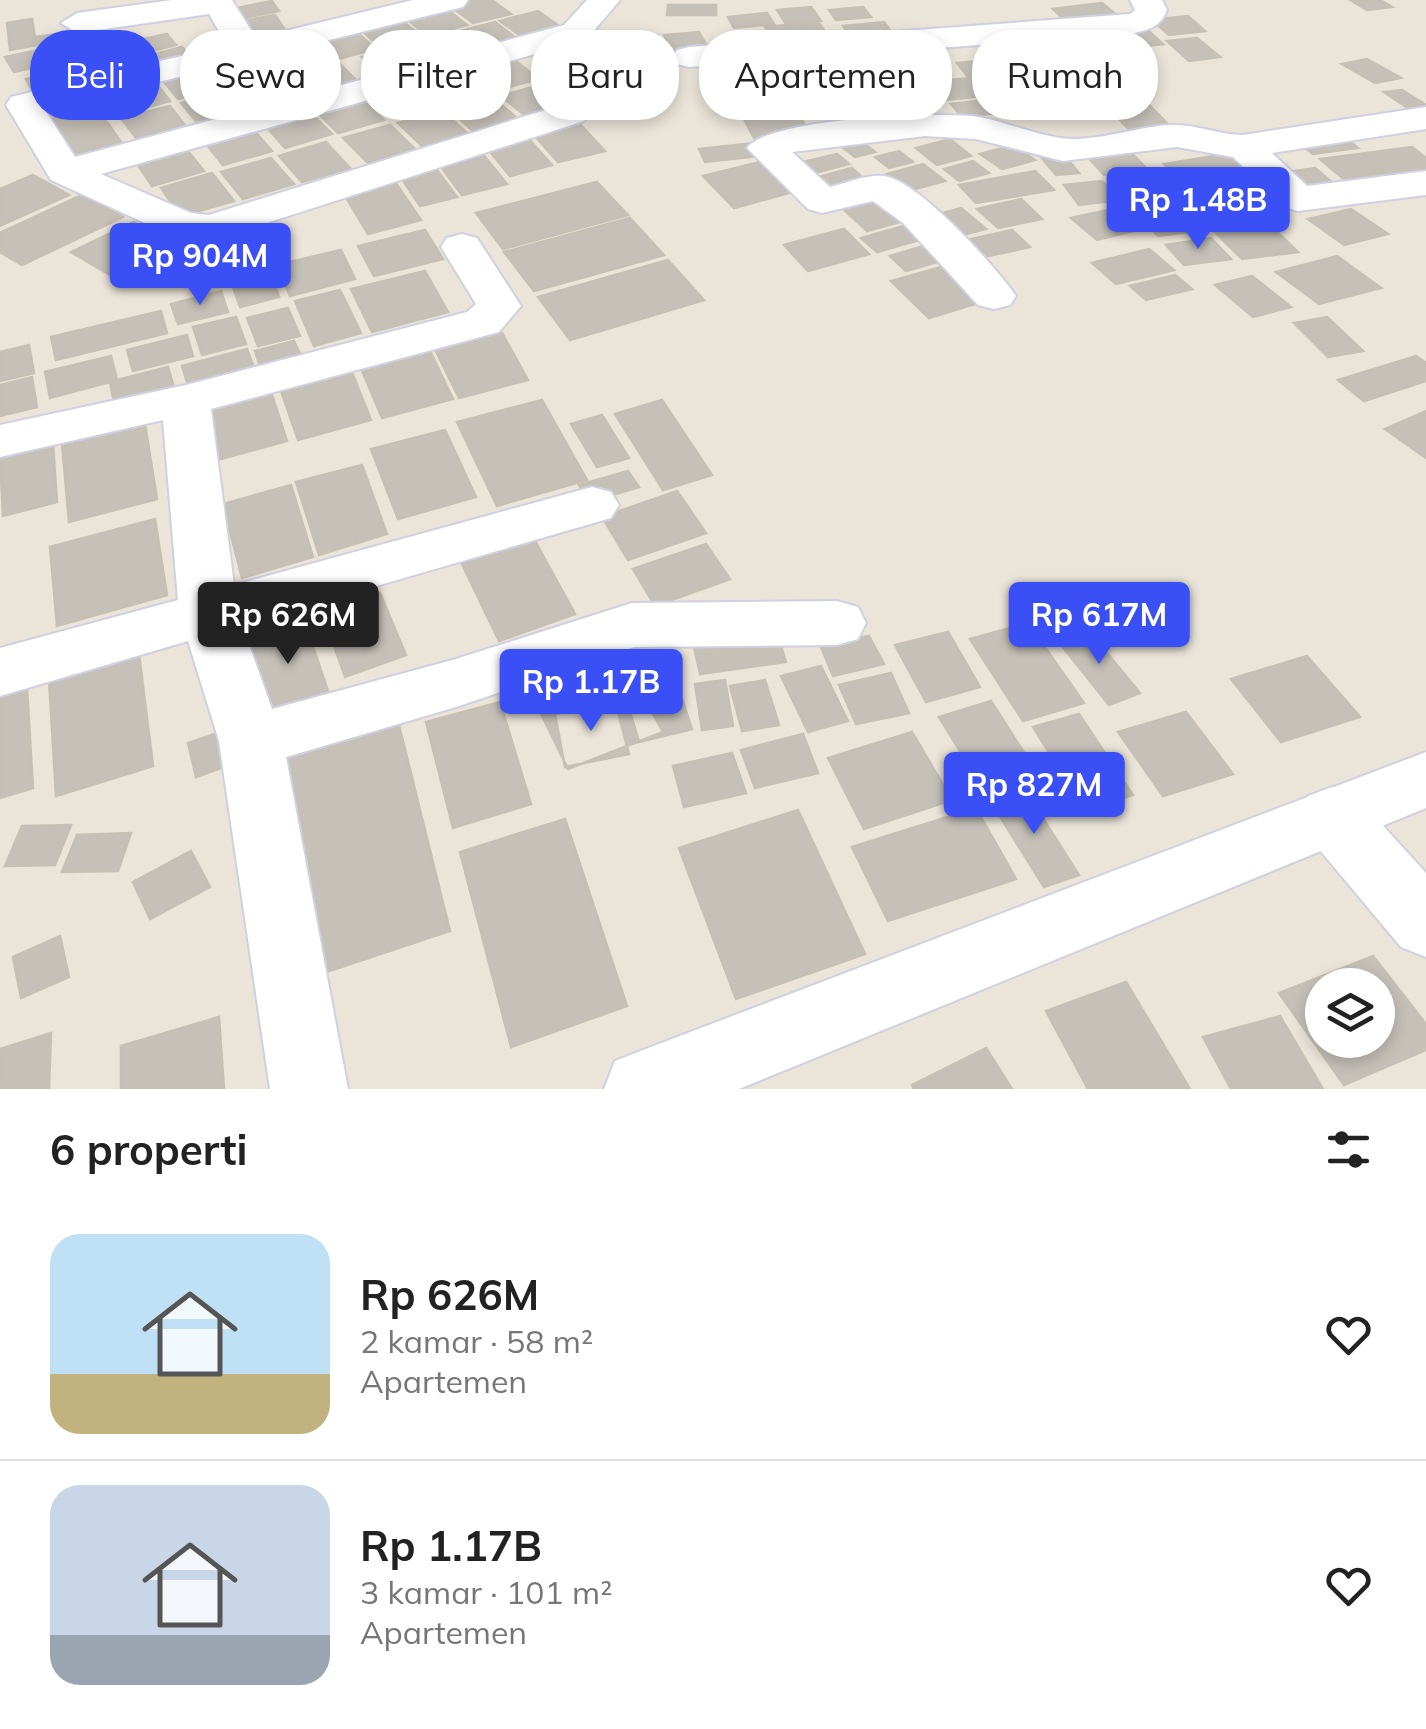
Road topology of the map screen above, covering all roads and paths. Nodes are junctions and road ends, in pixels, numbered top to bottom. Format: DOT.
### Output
graph roads {
  1 [pos="452,0"];
  2 [pos="604,0"];
  3 [pos="1146,0"];
  4 [pos="379,10"];
  5 [pos="76,23"];
  6 [pos="234,30"];
  7 [pos="318,30"];
  8 [pos="582,30"];
  9 [pos="531,50"];
  10 [pos="689,57"];
  11 [pos="180,65"];
  12 [pos="1426,118"];
  13 [pos="548,120"];
  14 [pos="1243,146"];
  15 [pos="65,172"];
  16 [pos="1426,184"];
  17 [pos="462,248"];
  18 [pos="994,296"];
  19 [pos="186,400"];
  20 [pos="0,440"];
  21 [pos="592,505"];
  22 [pos="208,612"];
  23 [pos="837,623"];
  24 [pos="0,672"];
  25 [pos="251,740"];
  26 [pos="1426,778"];
  27 [pos="1332,816"];
  28 [pos="1426,924"];
  29 [pos="309,1089"];
  30 [pos="642,1089"];
  1 -- 4 [label="street"];
  2 -- 8 [label="street"];
  3 -- 10 [label="street"];
  4 -- 7 [label="street"];
  5 -- 6 [label="street"];
  9 -- 15 [label="street"];
  11 -- 15 [label="street"];
  12 -- 14 [label="street"];
  13 -- 15 [label="street"];
  14 -- 16 [label="street"];
  14 -- 18 [label="street"];
  17 -- 19 [label="street"];
  19 -- 20 [label="street"];
  19 -- 22 [label="street"];
  21 -- 22 [label="street"];
  22 -- 24 [label="street"];
  22 -- 25 [label="street"];
  23 -- 25 [label="street"];
  25 -- 29 [label="street"];
  26 -- 27 [label="street"];
  27 -- 28 [label="street"];
  27 -- 30 [label="street"];
}
